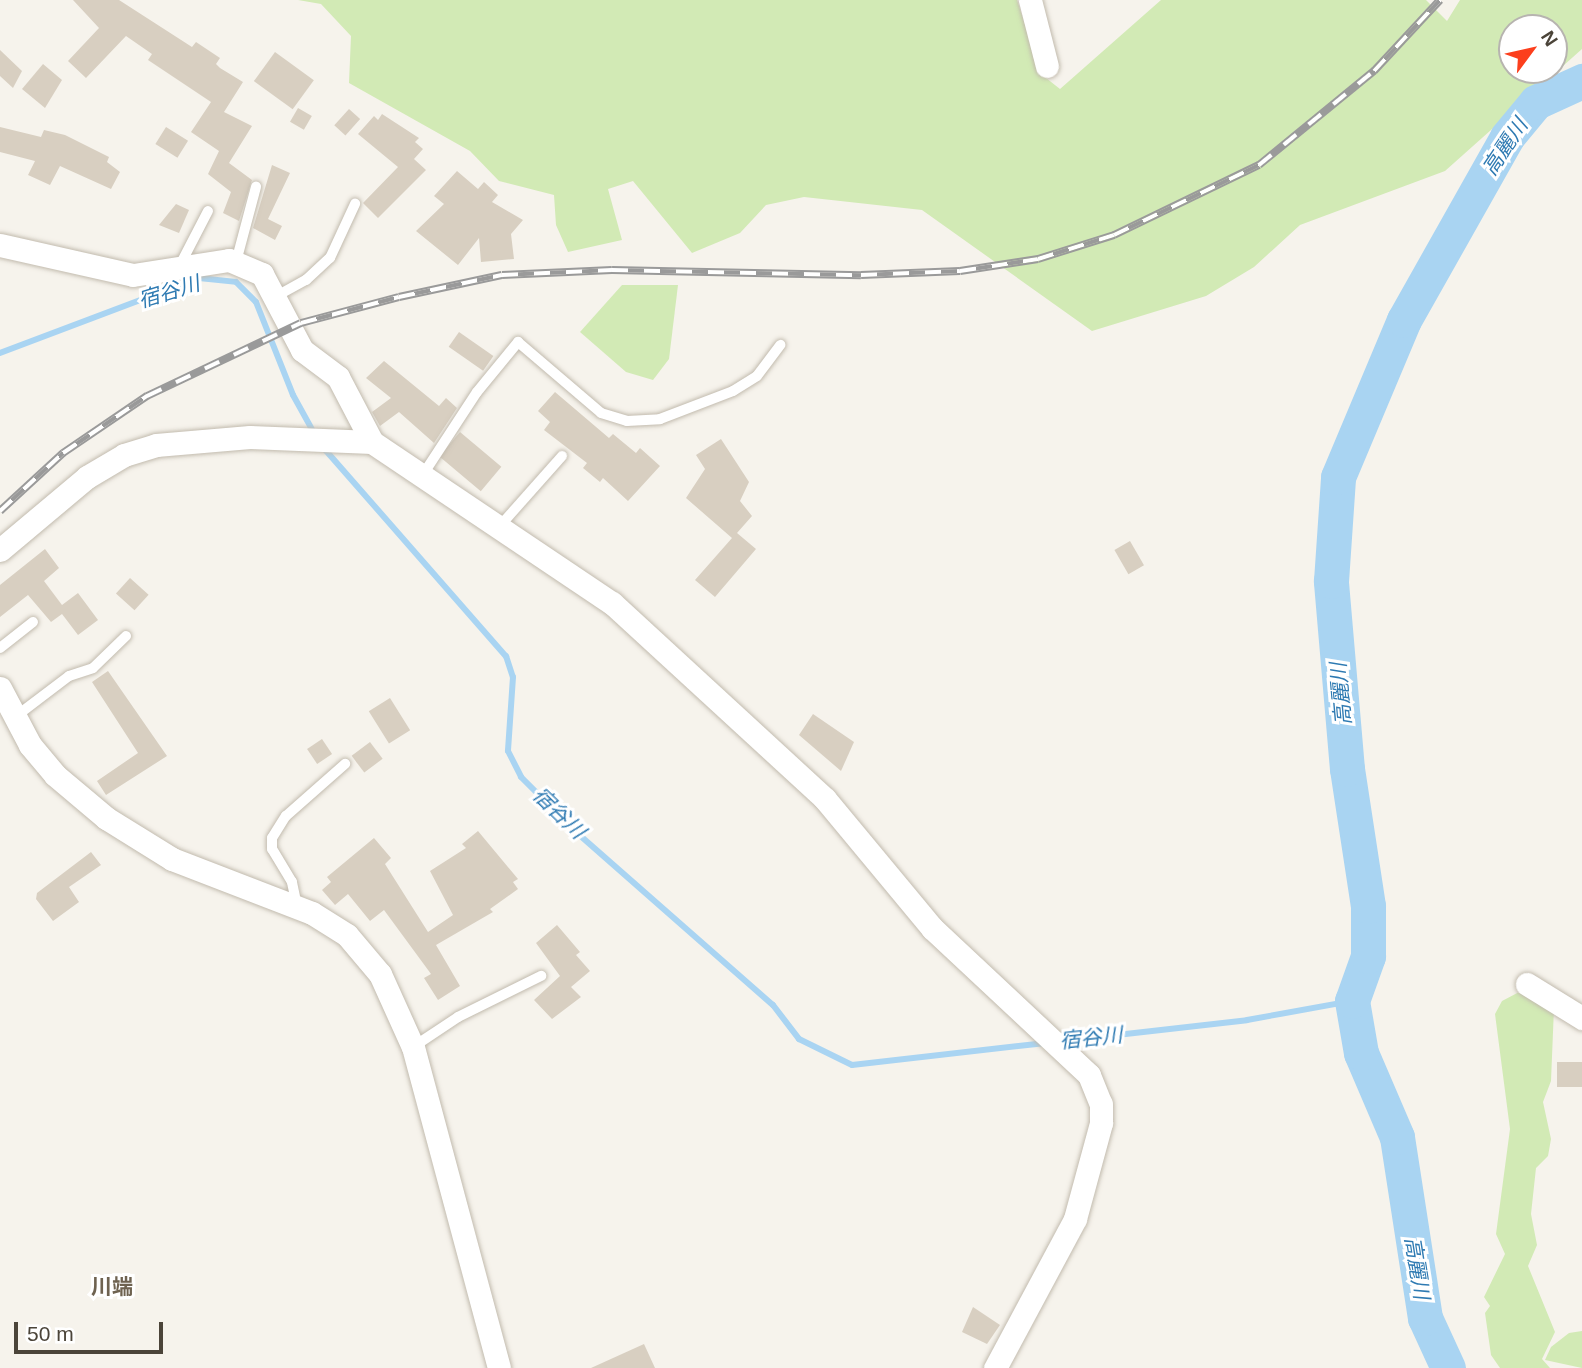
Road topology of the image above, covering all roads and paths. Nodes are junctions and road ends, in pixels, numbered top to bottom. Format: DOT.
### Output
graph roads {
  1 [pos="1030,0"];
  2 [pos="1047,66"];
  3 [pos="256,187"];
  4 [pos="355,204"];
  5 [pos="208,211"];
  6 [pos="0,245"];
  7 [pos="236,262"];
  8 [pos="178,270"];
  9 [pos="273,298"];
  10 [pos="780,345"];
  11 [pos="372,442"];
  12 [pos="562,456"];
  13 [pos="422,476"];
  14 [pos="499,527"];
  15 [pos="0,550"];
  16 [pos="33,622"];
  17 [pos="127,636"];
  18 [pos="0,648"];
  19 [pos="0,688"];
  20 [pos="15,717"];
  21 [pos="345,764"];
  22 [pos="297,906"];
  23 [pos="541,976"];
  24 [pos="1527,985"];
  25 [pos="1582,1018"];
  26 [pos="413,1047"];
  27 [pos="499,1368"];
  28 [pos="995,1368"];
  1 -- 2 [label="street"];
  3 -- 7 [label="lane"];
  4 -- 9 [label="lane"];
  5 -- 8 [label="lane"];
  6 -- 8 [label="street"];
  7 -- 8 [label="street"];
  7 -- 9 [label="street"];
  9 -- 11 [label="street"];
  10 -- 13 [label="lane"];
  11 -- 13 [label="street"];
  11 -- 15 [label="street"];
  12 -- 14 [label="lane"];
  13 -- 14 [label="street"];
  14 -- 28 [label="street"];
  16 -- 18 [label="lane"];
  17 -- 20 [label="lane"];
  19 -- 20 [label="street"];
  20 -- 22 [label="street"];
  21 -- 22 [label="lane"];
  22 -- 26 [label="street"];
  23 -- 26 [label="lane"];
  24 -- 25 [label="street"];
  26 -- 27 [label="street"];
}
